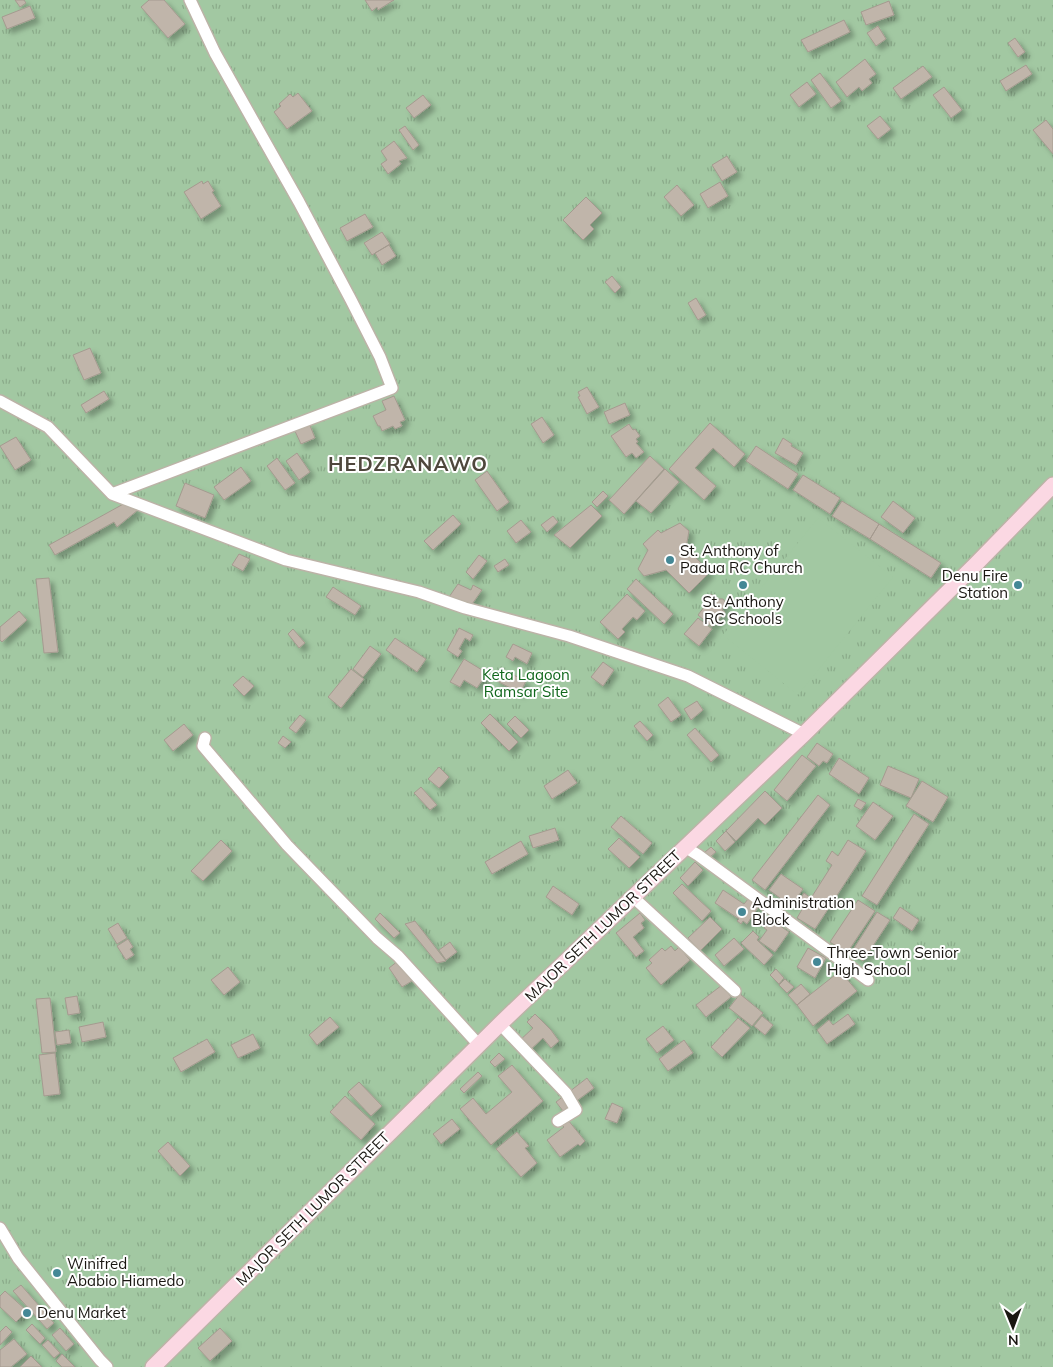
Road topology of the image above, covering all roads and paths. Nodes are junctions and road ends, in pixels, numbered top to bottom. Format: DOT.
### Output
graph roads {
  1 [pos="190,0"];
  2 [pos="0,401"];
  3 [pos="1053,485"];
  4 [pos="112,494"];
  5 [pos="804,734"];
  6 [pos="205,738"];
  7 [pos="685,847"];
  8 [pos="633,897"];
  9 [pos="868,980"];
  10 [pos="735,991"];
  11 [pos="500,1024"];
  12 [pos="479,1046"];
  13 [pos="558,1121"];
  14 [pos="2,1235"];
  15 [pos="107,1367"];
  16 [pos="153,1367"];
  1 -- 4 [label="street"];
  2 -- 4 [label="street"];
  3 -- 5 [label="main road, MAJOR SETH LUMOR STREET"];
  4 -- 5 [label="street"];
  5 -- 7 [label="main road, MAJOR SETH LUMOR STREET"];
  6 -- 12 [label="street"];
  7 -- 8 [label="main road, MAJOR SETH LUMOR STREET"];
  7 -- 9 [label="street"];
  8 -- 10 [label="street"];
  8 -- 11 [label="main road, MAJOR SETH LUMOR STREET"];
  11 -- 12 [label="main road, MAJOR SETH LUMOR STREET"];
  11 -- 13 [label="street"];
  12 -- 16 [label="main road, MAJOR SETH LUMOR STREET"];
  14 -- 15 [label="street"];
}
